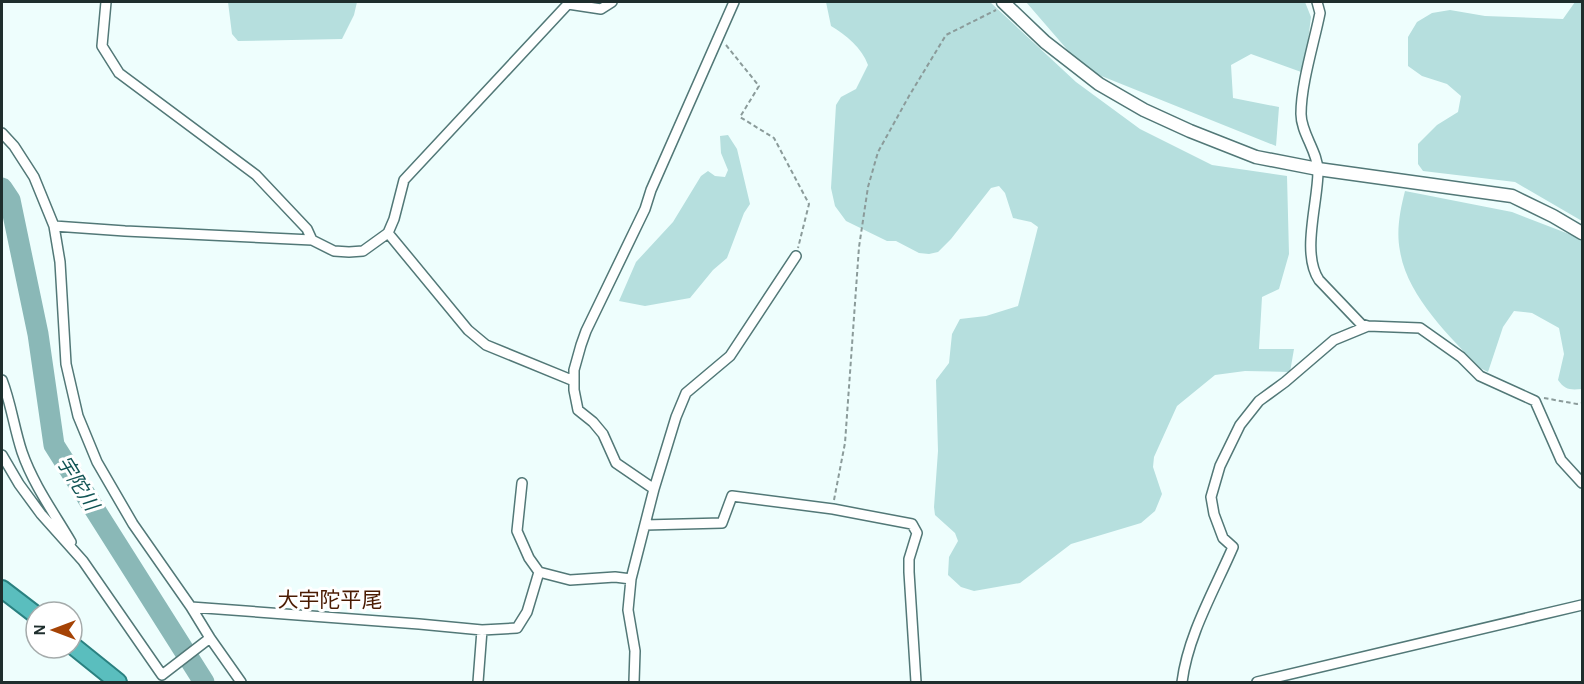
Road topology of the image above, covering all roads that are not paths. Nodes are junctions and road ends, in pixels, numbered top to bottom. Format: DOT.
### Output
graph roads {
  1 [pos="106,2"];
  2 [pos="612,2"];
  3 [pos="734,2"];
  4 [pos="1317,2"];
  5 [pos="568,3"];
  6 [pos="1004,3"];
  7 [pos="2,133"];
  8 [pos="1318,169"];
  9 [pos="54,226"];
  10 [pos="388,233"];
  11 [pos="1582,233"];
  12 [pos="312,240"];
  13 [pos="796,256"];
  14 [pos="1368,326"];
  15 [pos="2,380"];
  16 [pos="574,381"];
  17 [pos="2,455"];
  18 [pos="522,483"];
  19 [pos="1582,483"];
  20 [pos="654,489"];
  21 [pos="645,525"];
  22 [pos="83,561"];
  23 [pos="539,572"];
  24 [pos="631,579"];
  25 [pos="2,588"];
  26 [pos="24,605"];
  27 [pos="1582,605"];
  28 [pos="191,607"];
  29 [pos="482,630"];
  30 [pos="209,640"];
  31 [pos="84,655"];
  32 [pos="118,682"];
  33 [pos="242,682"];
  34 [pos="478,682"];
  35 [pos="634,682"];
  36 [pos="916,682"];
  37 [pos="1182,682"];
  38 [pos="1257,682"];
  1 -- 12 [label="street"];
  2 -- 5 [label="street"];
  3 -- 16 [label="street"];
  4 -- 8 [label="street"];
  5 -- 10 [label="street"];
  6 -- 8 [label="street"];
  7 -- 9 [label="street"];
  8 -- 11 [label="street"];
  8 -- 14 [label="street"];
  9 -- 12 [label="street"];
  9 -- 28 [label="street"];
  10 -- 12 [label="street"];
  10 -- 16 [label="street"];
  13 -- 20 [label="street"];
  14 -- 19 [label="street"];
  14 -- 37 [label="street"];
  15 -- 22 [label="street"];
  16 -- 20 [label="street"];
  17 -- 22 [label="street"];
  18 -- 23 [label="street"];
  20 -- 21 [label="street"];
  21 -- 24 [label="street"];
  21 -- 36 [label="street"];
  22 -- 30 [label="street"];
  23 -- 24 [label="street"];
  23 -- 29 [label="street"];
  24 -- 35 [label="street"];
  25 -- 26 [label="highway"];
  27 -- 38 [label="street"];
  28 -- 29 [label="street"];
  28 -- 30 [label="street"];
  29 -- 34 [label="street"];
  30 -- 33 [label="street"];
  31 -- 32 [label="highway"];
}
